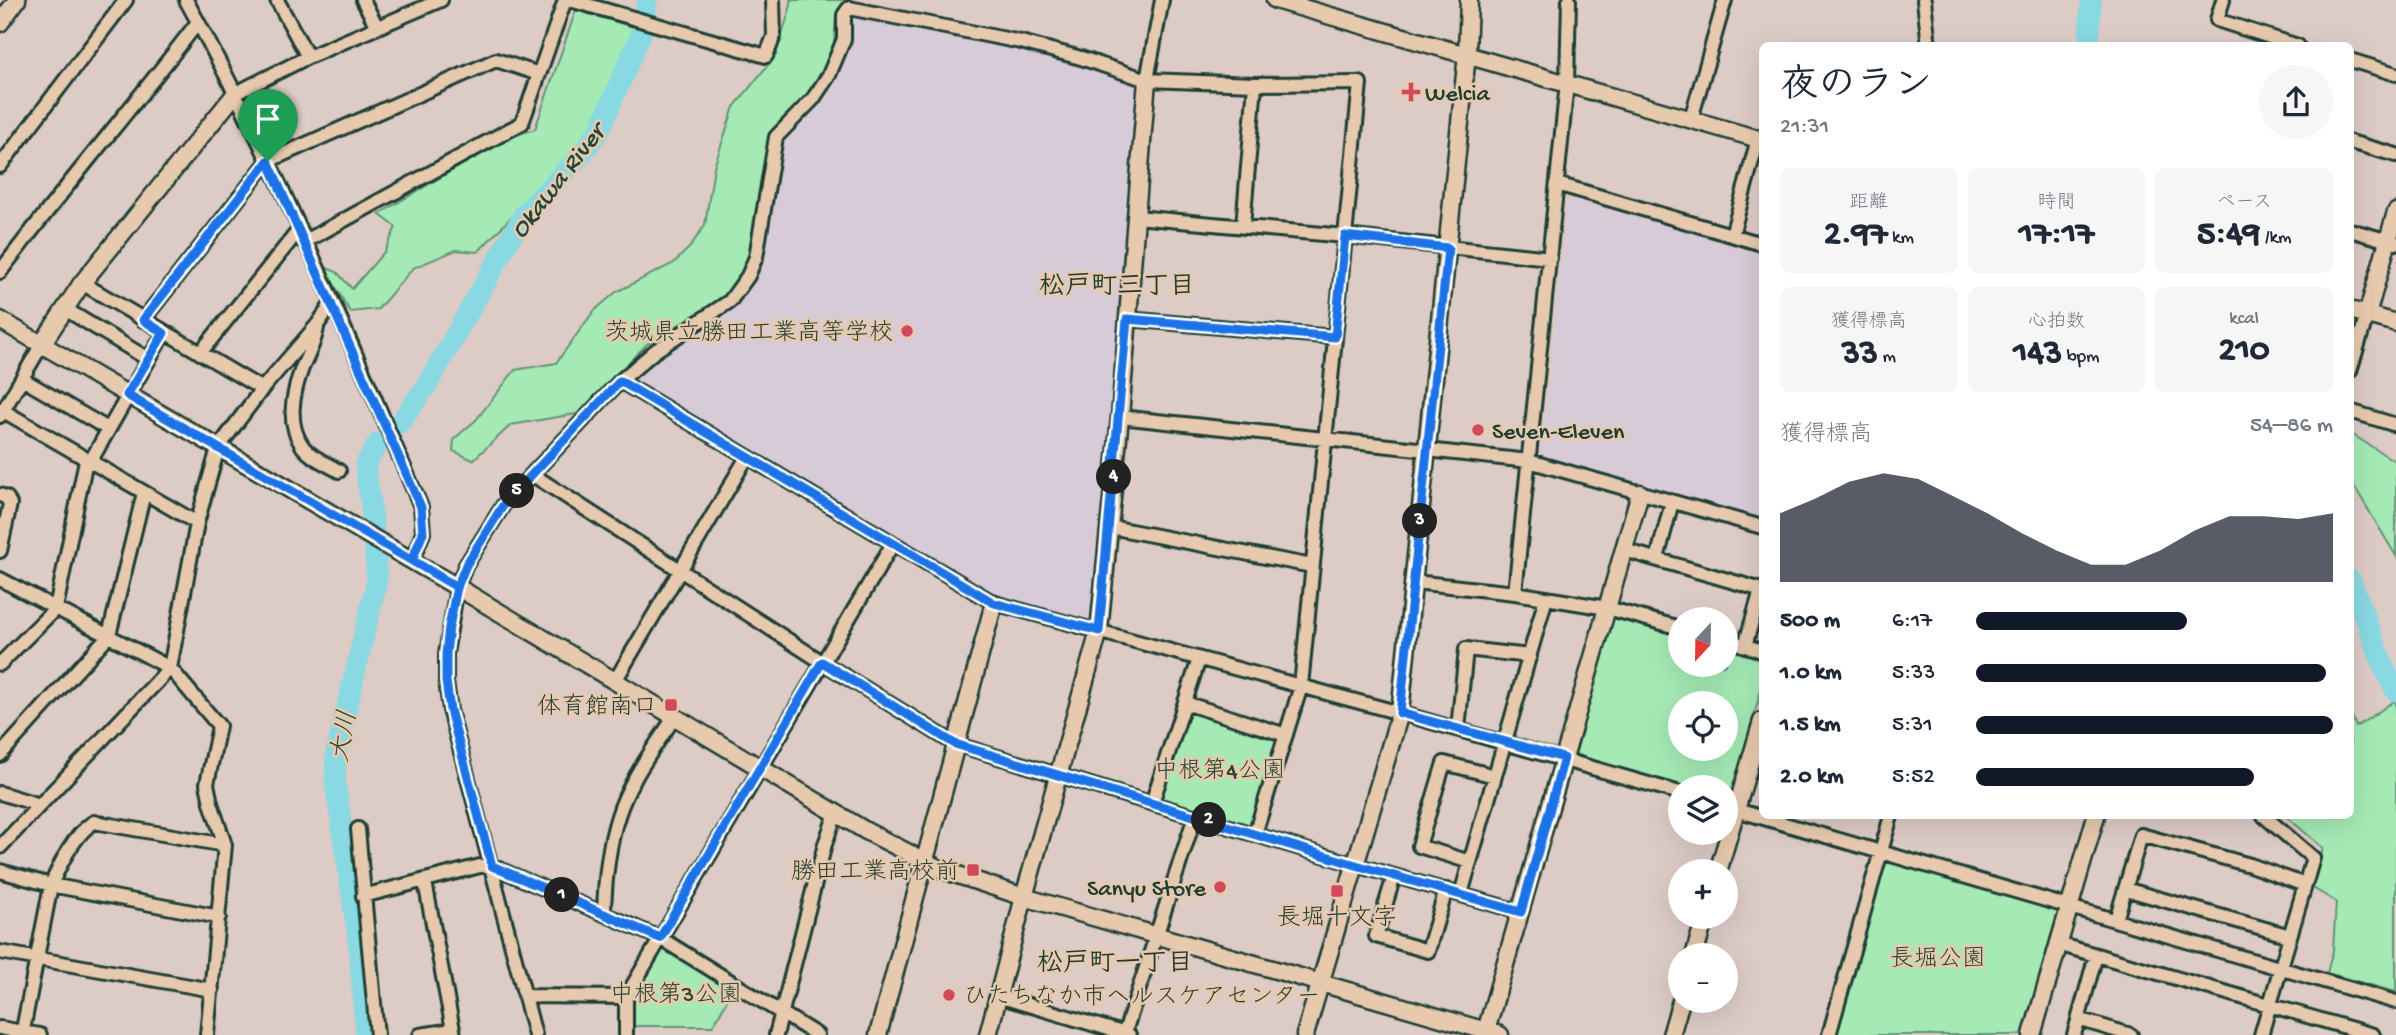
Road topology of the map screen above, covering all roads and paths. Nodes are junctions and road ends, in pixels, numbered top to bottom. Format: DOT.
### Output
graph roads {
  1 [pos="17,0"];
  2 [pos="127,0"];
  3 [pos="186,0"];
  4 [pos="277,0"];
  5 [pos="363,0"];
  6 [pos="441,0"];
  7 [pos="565,0"];
  8 [pos="570,0"];
  9 [pos="773,0"];
  10 [pos="1162,0"];
  11 [pos="1275,0"];
  12 [pos="1469,0"];
  13 [pos="1569,0"];
  14 [pos="1725,0"];
  15 [pos="1924,0"];
  16 [pos="2223,0"];
  17 [pos="198,22"];
  18 [pos="0,23"];
  19 [pos="377,27"];
  20 [pos="1929,42"];
  21 [pos="2287,42"];
  22 [pos="1467,54"];
  23 [pos="308,57"];
  24 [pos="2354,62"];
  25 [pos="539,74"];
  26 [pos="2396,74"];
  27 [pos="1147,80"];
  28 [pos="1567,83"];
  29 [pos="1255,84"];
  30 [pos="236,93"];
  31 [pos="1691,119"];
  32 [pos="1759,140"];
  33 [pos="1759,143"];
  34 [pos="2354,143"];
  35 [pos="2396,155"];
  36 [pos="268,161"];
  37 [pos="0,166"];
  38 [pos="1557,184"];
  39 [pos="2396,212"];
  40 [pos="1136,217"];
  41 [pos="1243,226"];
  42 [pos="2354,231"];
  43 [pos="1732,235"];
  44 [pos="302,236"];
  45 [pos="1345,236"];
  46 [pos="2392,242"];
  47 [pos="1759,243"];
  48 [pos="1448,248"];
  49 [pos="1550,258"];
  50 [pos="0,272"];
  51 [pos="82,283"];
  52 [pos="332,303"];
  53 [pos="65,309"];
  54 [pos="2354,311"];
  55 [pos="2367,315"];
  56 [pos="1127,319"];
  57 [pos="0,320"];
  58 [pos="143,320"];
  59 [pos="2396,323"];
  60 [pos="318,324"];
  61 [pos="164,333"];
  62 [pos="1335,337"];
  63 [pos="42,344"];
  64 [pos="200,353"];
  65 [pos="2354,358"];
  66 [pos="148,359"];
  67 [pos="22,379"];
  68 [pos="620,381"];
  69 [pos="262,389"];
  70 [pos="127,395"];
  71 [pos="1,412"];
  72 [pos="2354,412"];
  73 [pos="1120,417"];
  74 [pos="2396,425"];
  75 [pos="108,429"];
  76 [pos="1325,440"];
  77 [pos="219,448"];
  78 [pos="1427,449"];
  79 [pos="747,457"];
  80 [pos="88,461"];
  81 [pos="1529,461"];
  82 [pos="339,471"];
  83 [pos="533,475"];
  84 [pos="144,493"];
  85 [pos="1640,493"];
  86 [pos="0,495"];
  87 [pos="1672,502"];
  88 [pos="197,523"];
  89 [pos="1759,526"];
  90 [pos="1110,527"];
  91 [pos="892,545"];
  92 [pos="1624,550"];
  93 [pos="0,551"];
  94 [pos="1657,559"];
  95 [pos="412,560"];
  96 [pos="1312,566"];
  97 [pos="680,570"];
  98 [pos="0,579"];
  99 [pos="1414,582"];
  100 [pos="457,587"];
  101 [pos="1759,589"];
  102 [pos="1515,593"];
  103 [pos="1546,598"];
  104 [pos="1759,600"];
  105 [pos="994,603"];
  106 [pos="56,608"];
  107 [pos="1607,608"];
  108 [pos="1668,625"];
  109 [pos="1099,631"];
  110 [pos="109,635"];
  111 [pos="1738,644"];
  112 [pos="1745,646"];
  113 [pos="1759,650"];
  114 [pos="1530,656"];
  115 [pos="1199,659"];
  116 [pos="822,662"];
  117 [pos="0,664"];
  118 [pos="170,668"];
  119 [pos="615,681"];
  120 [pos="1301,686"];
  121 [pos="1185,703"];
  122 [pos="1400,713"];
  123 [pos="675,716"];
  124 [pos="1458,729"];
  125 [pos="1759,729"];
  126 [pos="1286,735"];
  127 [pos="1505,743"];
  128 [pos="955,744"];
  129 [pos="0,755"];
  130 [pos="1564,758"];
  131 [pos="761,767"];
  132 [pos="1059,776"];
  133 [pos="1495,776"];
  134 [pos="1738,788"];
  135 [pos="1668,789"];
  136 [pos="0,793"];
  137 [pos="1152,803"];
  138 [pos="40,805"];
  139 [pos="1738,810"];
  140 [pos="836,813"];
  141 [pos="1195,816"];
  142 [pos="1759,816"];
  143 [pos="1769,819"];
  144 [pos="1890,819"];
  145 [pos="2095,819"];
  146 [pos="2267,819"];
  147 [pos="358,829"];
  148 [pos="1255,834"];
  149 [pos="225,845"];
  150 [pos="0,847"];
  151 [pos="1881,851"];
  152 [pos="923,862"];
  153 [pos="1470,862"];
  154 [pos="1356,865"];
  155 [pos="492,866"];
  156 [pos="0,871"];
  157 [pos="1394,876"];
  158 [pos="425,882"];
  159 [pos="51,885"];
  160 [pos="2305,885"];
  161 [pos="2125,889"];
  162 [pos="1446,890"];
  163 [pos="1461,894"];
  164 [pos="362,896"];
  165 [pos="1024,897"];
  166 [pos="2069,906"];
  167 [pos="604,912"];
  168 [pos="1521,912"];
  169 [pos="219,917"];
  170 [pos="2116,920"];
  171 [pos="1155,935"];
  172 [pos="2290,936"];
  173 [pos="660,938"];
  174 [pos="2058,944"];
  175 [pos="0,952"];
  176 [pos="2096,956"];
  177 [pos="37,958"];
  178 [pos="2281,968"];
  179 [pos="1320,983"];
  180 [pos="212,990"];
  181 [pos="525,996"];
  182 [pos="998,996"];
  183 [pos="626,997"];
  184 [pos="2396,1002"];
  185 [pos="2270,1006"];
  186 [pos="1677,1013"];
  187 [pos="782,1014"];
  188 [pos="2078,1020"];
  189 [pos="0,1028"];
  190 [pos="22,1033"];
  191 [pos="453,1033"];
  192 [pos="1490,1034"];
  193 [pos="40,1035"];
  194 [pos="207,1035"];
  195 [pos="377,1035"];
  196 [pos="420,1035"];
  197 [pos="536,1035"];
  198 [pos="626,1035"];
  199 [pos="776,1035"];
  200 [pos="817,1035"];
  201 [pos="878,1035"];
  202 [pos="988,1035"];
  203 [pos="1126,1035"];
  204 [pos="1305,1035"];
  205 [pos="1671,1035"];
  206 [pos="1829,1035"];
  207 [pos="2032,1035"];
  208 [pos="2074,1035"];
  209 [pos="2131,1035"];
  210 [pos="2261,1035"];
  211 [pos="2373,1035"];
  1 -- 18 [label="street"];
  2 -- 37 [label="street"];
  3 -- 17 [label="street"];
  4 -- 23 [label="street"];
  5 -- 19 [label="street"];
  6 -- 19 [label="street"];
  7 -- 25 [label="street"];
  8 -- 9 [label="street"];
  10 -- 27 [label="street"];
  11 -- 22 [label="street"];
  12 -- 22 [label="street"];
  13 -- 28 [label="street"];
  14 -- 31 [label="street"];
  15 -- 20 [label="street"];
  16 -- 21 [label="street"];
  17 -- 30 [label="street"];
  17 -- 50 [label="street"];
  19 -- 23 [label="street"];
  22 -- 28 [label="street"];
  22 -- 48 [label="street"];
  23 -- 30 [label="street"];
  24 -- 26 [label="street"];
  25 -- 36 [label="street"];
  25 -- 44 [label="street"];
  27 -- 29 [label="street"];
  27 -- 40 [label="street"];
  27 -- 68 [label="street"];
  28 -- 31 [label="street"];
  28 -- 38 [label="street"];
  29 -- 41 [label="street"];
  29 -- 45 [label="street"];
  30 -- 36 [label="street"];
  30 -- 51 [label="street"];
  31 -- 32 [label="street"];
  33 -- 43 [label="street"];
  34 -- 35 [label="street"];
  36 -- 44 [label="street"];
  36 -- 58 [label="street"];
  38 -- 43 [label="street"];
  38 -- 49 [label="street"];
  39 -- 46 [label="street"];
  40 -- 41 [label="street"];
  40 -- 56 [label="street"];
  41 -- 45 [label="street"];
  42 -- 46 [label="street"];
  43 -- 47 [label="street"];
  44 -- 52 [label="street"];
  44 -- 64 [label="street"];
  45 -- 48 [label="street"];
  45 -- 62 [label="street"];
  46 -- 55 [label="street"];
  48 -- 49 [label="street"];
  48 -- 78 [label="street"];
  49 -- 81 [label="street"];
  51 -- 53 [label="street"];
  51 -- 58 [label="street"];
  52 -- 60 [label="street"];
  52 -- 95 [label="street"];
  53 -- 63 [label="street"];
  53 -- 66 [label="street"];
  54 -- 55 [label="street"];
  55 -- 59 [label="street"];
  55 -- 65 [label="street"];
  56 -- 62 [label="street"];
  56 -- 73 [label="street"];
  57 -- 63 [label="street"];
  58 -- 61 [label="street"];
  60 -- 69 [label="street"];
  60 -- 82 [label="street"];
  61 -- 64 [label="street"];
  61 -- 66 [label="street"];
  62 -- 76 [label="street"];
  63 -- 67 [label="street"];
  63 -- 70 [label="street"];
  64 -- 69 [label="street"];
  66 -- 70 [label="street"];
  67 -- 71 [label="street"];
  67 -- 75 [label="street"];
  68 -- 79 [label="street"];
  68 -- 83 [label="street"];
  69 -- 77 [label="street"];
  70 -- 75 [label="street"];
  70 -- 77 [label="street"];
  71 -- 80 [label="street"];
  72 -- 74 [label="street"];
  73 -- 76 [label="street"];
  73 -- 90 [label="street"];
  75 -- 80 [label="street"];
  76 -- 78 [label="street"];
  76 -- 96 [label="street"];
  77 -- 88 [label="street"];
  77 -- 95 [label="street"];
  78 -- 81 [label="street"];
  78 -- 99 [label="street"];
  79 -- 91 [label="street"];
  79 -- 97 [label="street"];
  80 -- 84 [label="street"];
  80 -- 106 [label="street"];
  81 -- 85 [label="street"];
  81 -- 102 [label="street"];
  83 -- 97 [label="street"];
  83 -- 100 [label="street"];
  84 -- 88 [label="street"];
  84 -- 110 [label="street"];
  85 -- 87 [label="street"];
  85 -- 92 [label="street"];
  86 -- 93 [label="street"];
  87 -- 89 [label="street"];
  87 -- 94 [label="street"];
  88 -- 118 [label="street"];
  90 -- 96 [label="street"];
  90 -- 109 [label="street"];
  91 -- 105 [label="street"];
  91 -- 116 [label="street"];
  92 -- 94 [label="street"];
  92 -- 107 [label="street"];
  94 -- 101 [label="street"];
  95 -- 100 [label="street"];
  96 -- 120 [label="street"];
  97 -- 116 [label="street"];
  97 -- 119 [label="street"];
  98 -- 106 [label="street"];
  99 -- 102 [label="street"];
  99 -- 122 [label="street"];
  100 -- 119 [label="street"];
  100 -- 155 [label="street"];
  102 -- 103 [label="street"];
  103 -- 107 [label="street"];
  103 -- 114 [label="street"];
  104 -- 112 [label="street"];
  105 -- 109 [label="street"];
  105 -- 128 [label="street"];
  106 -- 110 [label="street"];
  106 -- 117 [label="street"];
  107 -- 108 [label="street"];
  107 -- 130 [label="street"];
  109 -- 115 [label="street"];
  109 -- 132 [label="street"];
  110 -- 118 [label="street"];
  110 -- 129 [label="street"];
  111 -- 112 [label="street"];
  112 -- 113 [label="street"];
  114 -- 124 [label="street"];
  114 -- 127 [label="street"];
  115 -- 120 [label="street"];
  115 -- 121 [label="street"];
  116 -- 128 [label="street"];
  116 -- 131 [label="street"];
  118 -- 138 [label="street"];
  118 -- 149 [label="street"];
  119 -- 123 [label="street"];
  120 -- 122 [label="street"];
  120 -- 126 [label="street"];
  121 -- 126 [label="street"];
  121 -- 137 [label="street"];
  122 -- 124 [label="street"];
  122 -- 154 [label="street"];
  123 -- 131 [label="street"];
  123 -- 167 [label="street"];
  124 -- 127 [label="street"];
  125 -- 134 [label="street"];
  126 -- 148 [label="street"];
  127 -- 130 [label="street"];
  127 -- 133 [label="street"];
  128 -- 132 [label="street"];
  128 -- 152 [label="street"];
  130 -- 135 [label="street"];
  130 -- 168 [label="street"];
  131 -- 140 [label="street"];
  131 -- 173 [label="street"];
  132 -- 137 [label="street"];
  132 -- 165 [label="street"];
  133 -- 153 [label="street"];
  133 -- 153 [label="street"];
  136 -- 138 [label="street"];
  137 -- 141 [label="street"];
  138 -- 150 [label="street"];
  139 -- 142 [label="street"];
  140 -- 152 [label="street"];
  140 -- 187 [label="street"];
  141 -- 148 [label="street"];
  141 -- 171 [label="street"];
  143 -- 151 [label="street"];
  144 -- 151 [label="street"];
  145 -- 166 [label="street"];
  146 -- 160 [label="street"];
  147 -- 164 [label="street"];
  148 -- 154 [label="street"];
  149 -- 159 [label="street"];
  149 -- 169 [label="street"];
  151 -- 166 [label="street"];
  151 -- 206 [label="street"];
  152 -- 165 [label="street"];
  152 -- 201 [label="street"];
  153 -- 163 [label="street"];
  154 -- 157 [label="street"];
  154 -- 179 [label="street"];
  155 -- 158 [label="street"];
  155 -- 167 [label="street"];
  155 -- 181 [label="street"];
  156 -- 159 [label="street"];
  157 -- 162 [label="street"];
  157 -- 162 [label="street"];
  158 -- 164 [label="street"];
  158 -- 191 [label="street"];
  159 -- 169 [label="street"];
  159 -- 177 [label="street"];
  160 -- 161 [label="street"];
  160 -- 172 [label="street"];
  161 -- 170 [label="street"];
  161 -- 172 [label="street"];
  162 -- 163 [label="street"];
  163 -- 168 [label="street"];
  164 -- 195 [label="street"];
  165 -- 171 [label="street"];
  165 -- 182 [label="street"];
  166 -- 170 [label="street"];
  166 -- 174 [label="street"];
  167 -- 173 [label="street"];
  168 -- 192 [label="street"];
  169 -- 180 [label="street"];
  170 -- 178 [label="street"];
  171 -- 179 [label="street"];
  171 -- 203 [label="street"];
  172 -- 178 [label="street"];
  173 -- 183 [label="street"];
  173 -- 187 [label="street"];
  174 -- 176 [label="street"];
  174 -- 207 [label="street"];
  175 -- 177 [label="street"];
  176 -- 185 [label="street"];
  176 -- 188 [label="street"];
  177 -- 180 [label="street"];
  177 -- 190 [label="street"];
  178 -- 184 [label="street"];
  178 -- 185 [label="street"];
  179 -- 192 [label="street"];
  179 -- 204 [label="street"];
  180 -- 194 [label="street"];
  181 -- 183 [label="street"];
  181 -- 197 [label="street"];
  182 -- 202 [label="street"];
  182 -- 203 [label="street"];
  183 -- 198 [label="street"];
  185 -- 210 [label="street"];
  185 -- 211 [label="street"];
  186 -- 205 [label="street"];
  187 -- 199 [label="street"];
  187 -- 200 [label="street"];
  188 -- 208 [label="street"];
  188 -- 209 [label="street"];
  189 -- 190 [label="street"];
  190 -- 193 [label="street"];
  191 -- 196 [label="street"];
}
